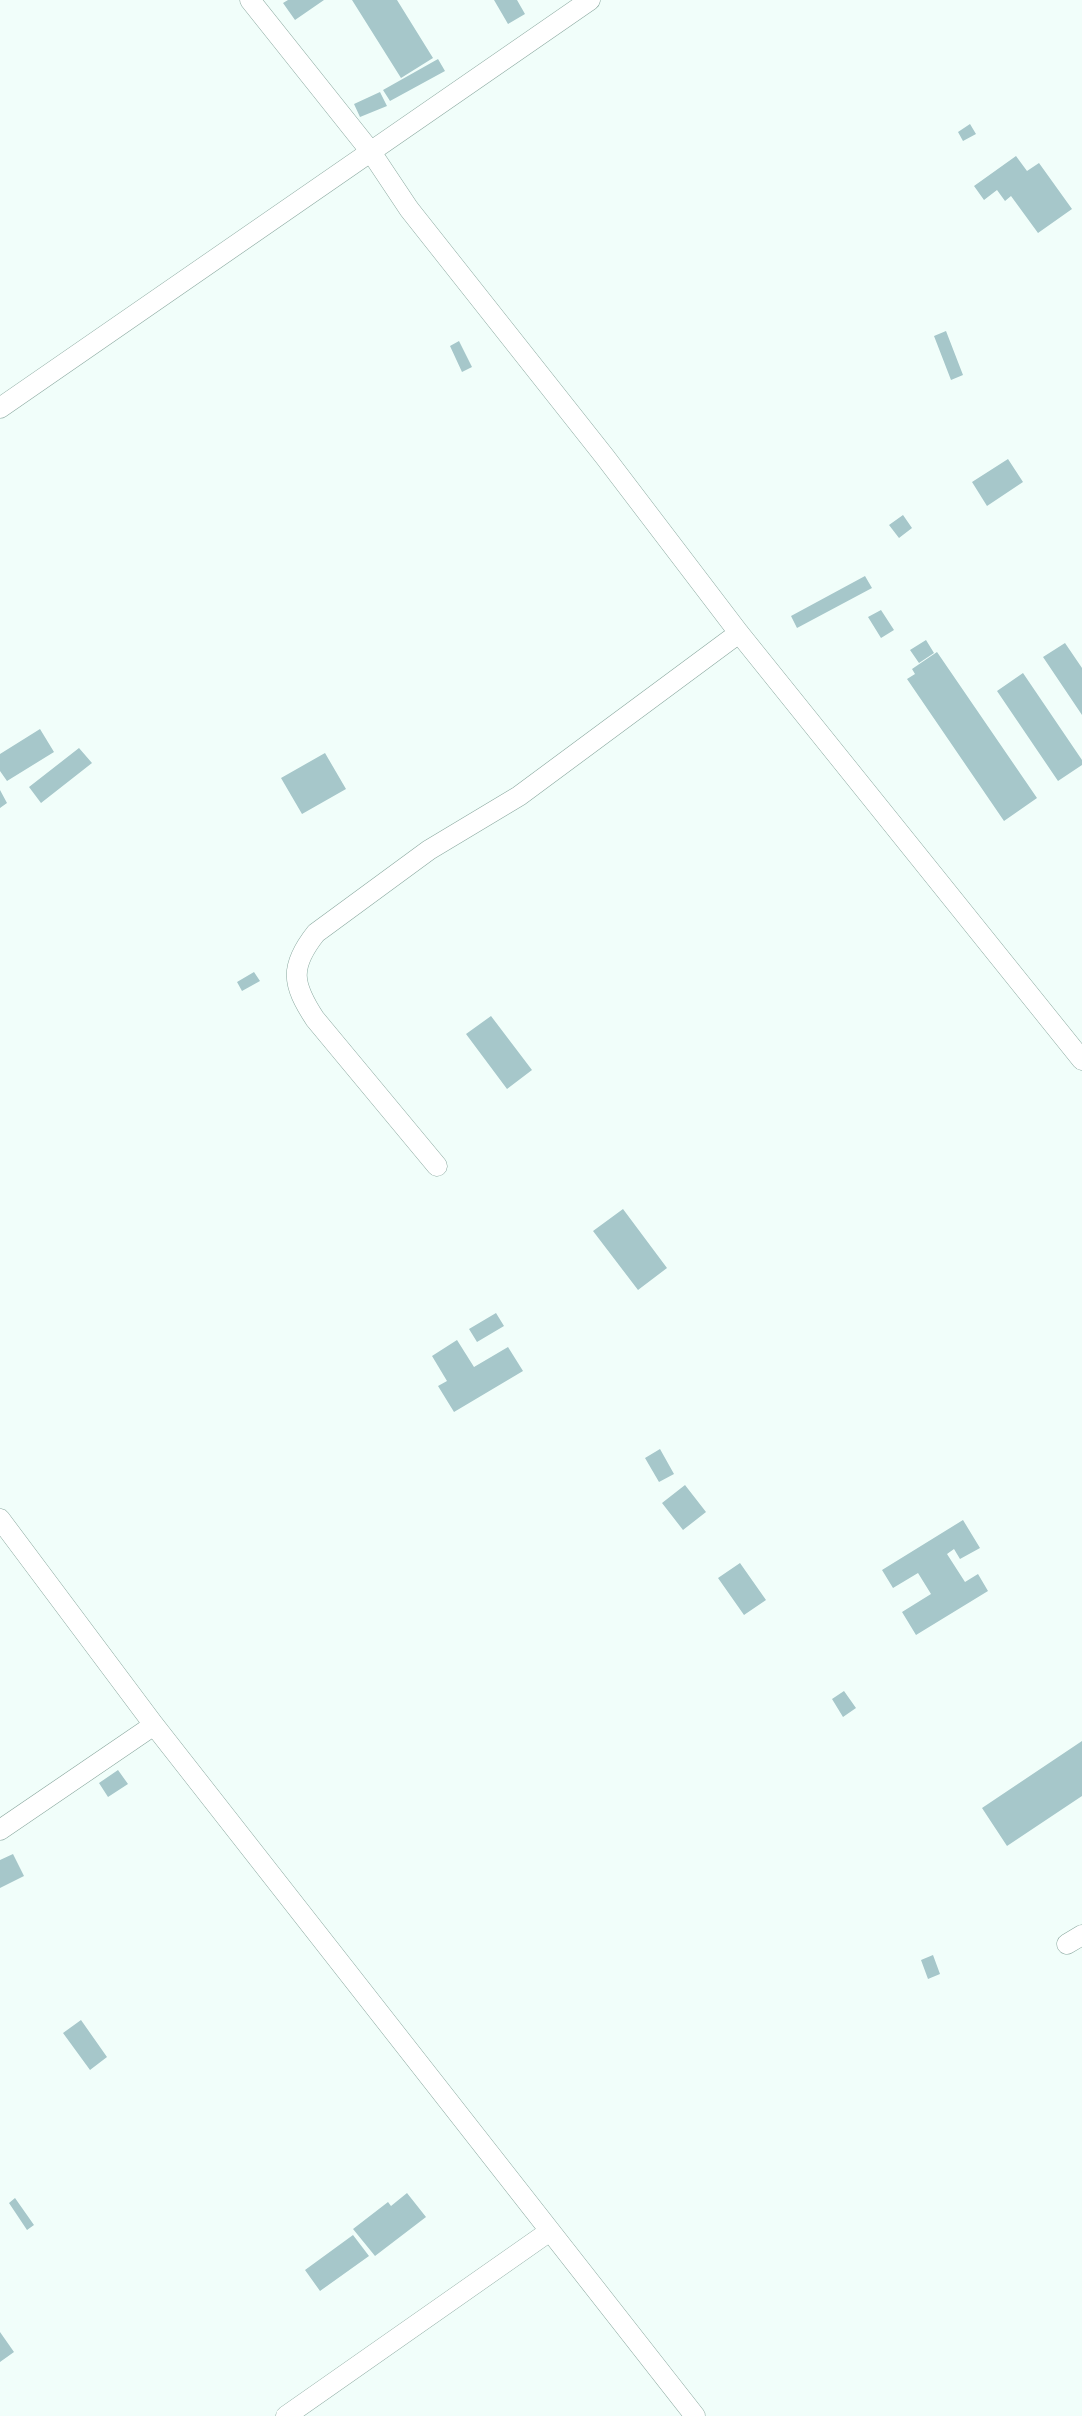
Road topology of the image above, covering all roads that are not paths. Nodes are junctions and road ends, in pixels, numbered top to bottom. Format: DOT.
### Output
graph roads {
  1 [pos="250,0"];
  2 [pos="590,0"];
  3 [pos="370,152"];
  4 [pos="0,408"];
  5 [pos="738,633"];
  6 [pos="1082,1060"];
  7 [pos="437,1166"];
  8 [pos="0,1519"];
  9 [pos="154,1725"];
  10 [pos="0,1830"];
  11 [pos="550,2231"];
  12 [pos="286,2416"];
  13 [pos="695,2416"];
  1 -- 3 [label="street"];
  2 -- 3 [label="street"];
  3 -- 4 [label="street"];
  3 -- 5 [label="street"];
  5 -- 6 [label="street"];
  5 -- 7 [label="street"];
  8 -- 9 [label="street"];
  9 -- 10 [label="street"];
  9 -- 11 [label="street"];
  11 -- 12 [label="street"];
  11 -- 13 [label="street"];
}
